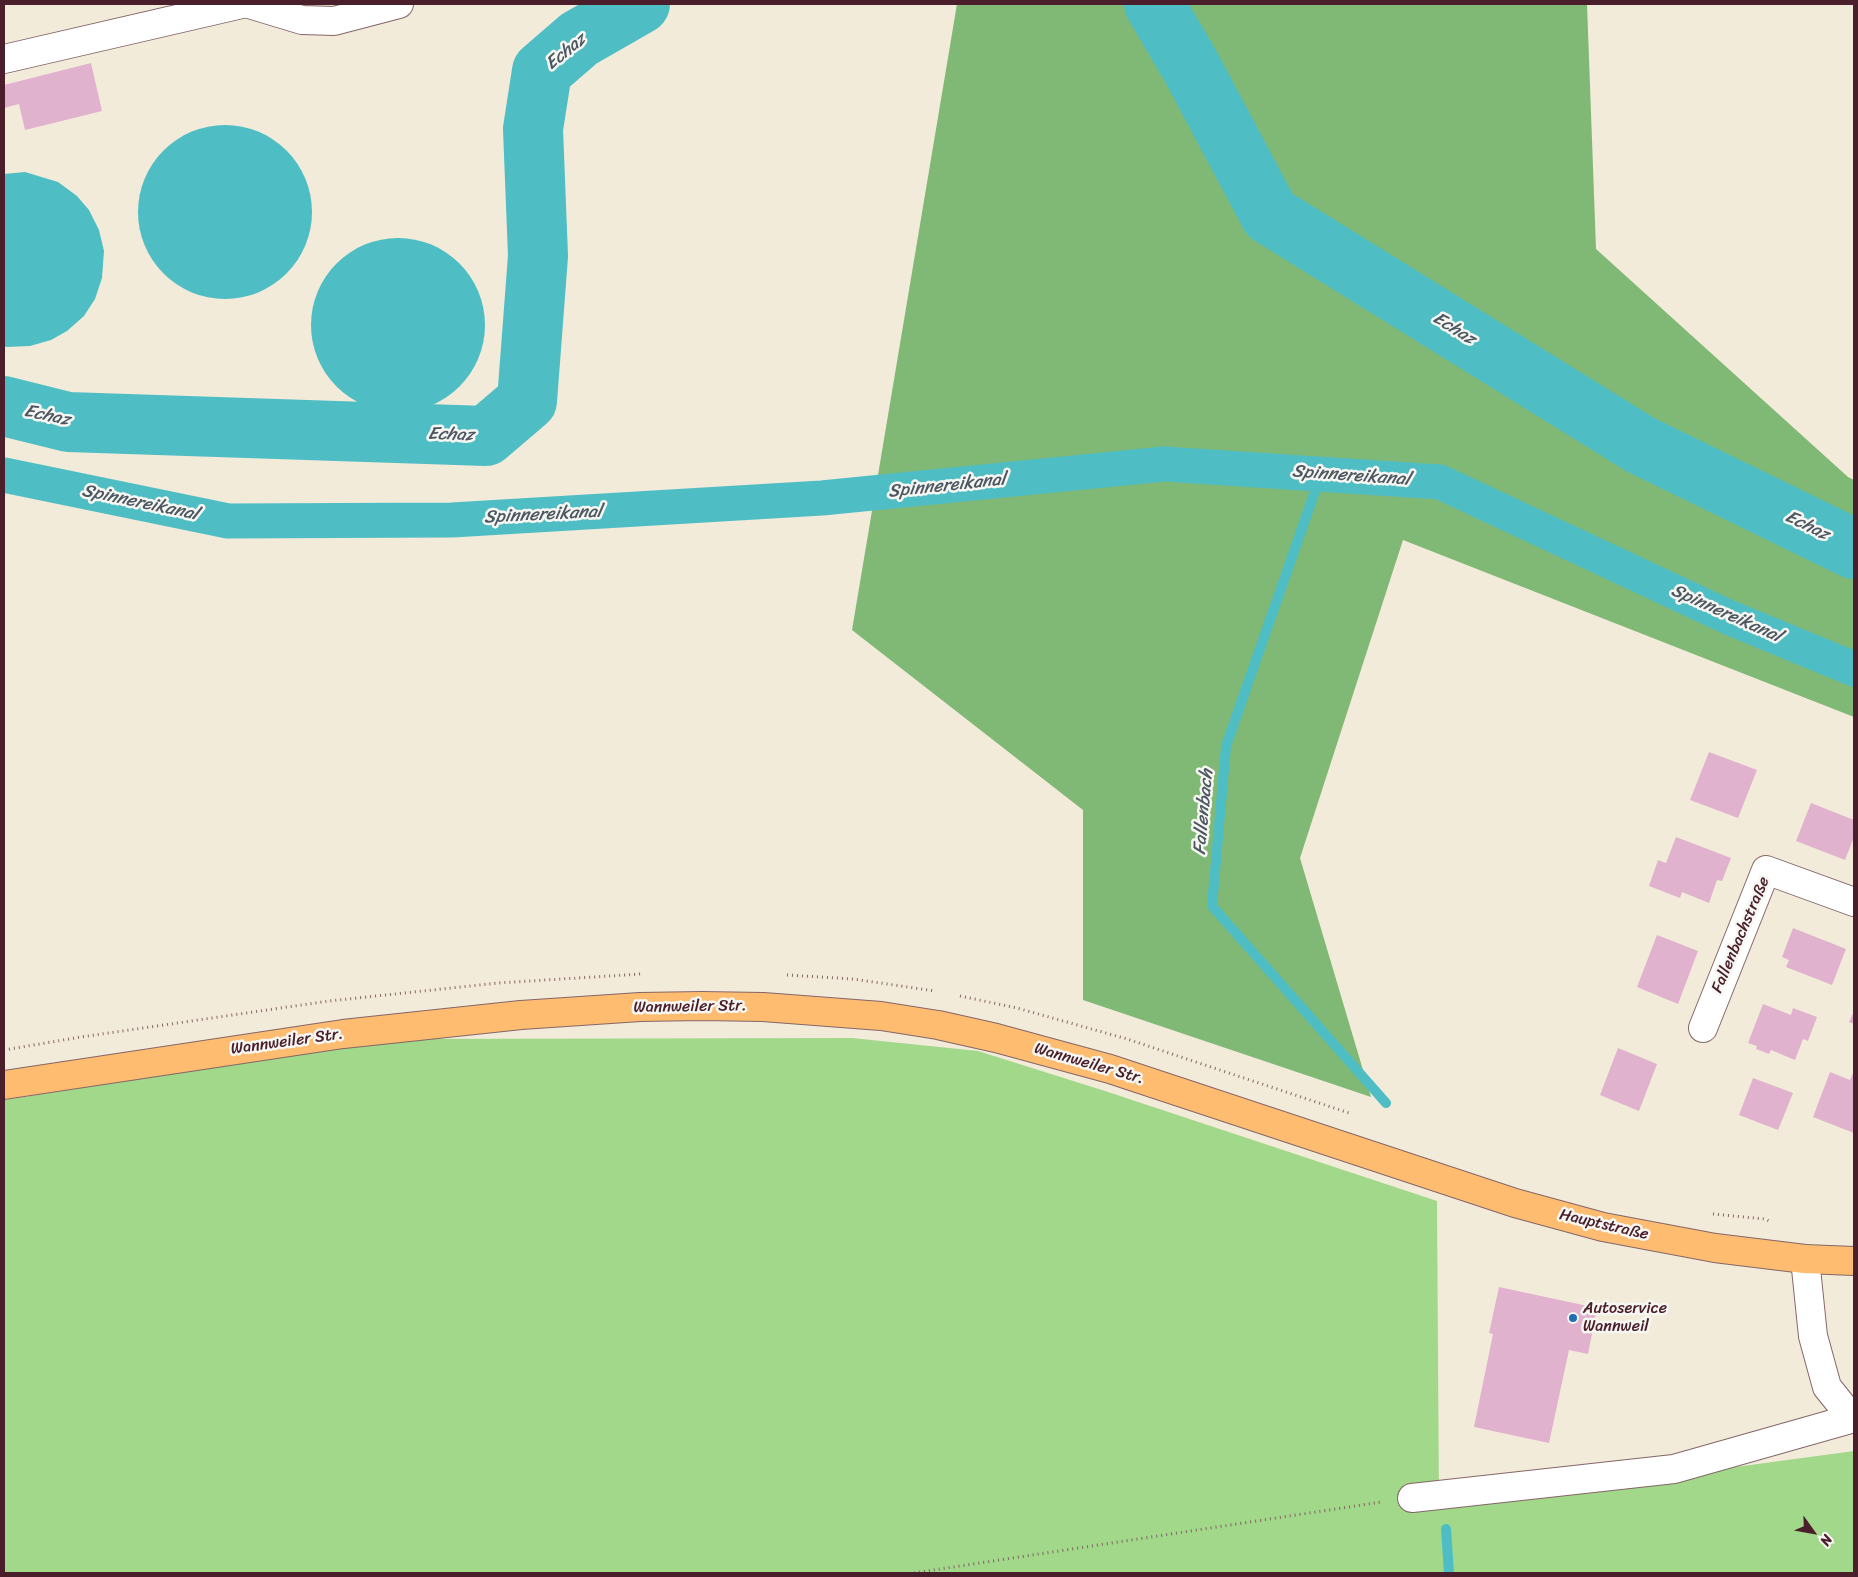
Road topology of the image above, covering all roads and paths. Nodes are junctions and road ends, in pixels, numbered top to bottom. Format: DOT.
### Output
graph roads {
  1 [pos="242,4"];
  2 [pos="249,4"];
  3 [pos="399,4"];
  4 [pos="202,8"];
  5 [pos="4,59"];
  6 [pos="1854,902"];
  7 [pos="643,974"];
  8 [pos="786,975"];
  9 [pos="943,992"];
  10 [pos="958,995"];
  11 [pos="1703,1028"];
  12 [pos="4,1050"];
  13 [pos="4,1085"];
  14 [pos="1355,1115"];
  15 [pos="1362,1153"];
  16 [pos="1705,1212"];
  17 [pos="1773,1223"];
  18 [pos="1805,1259"];
  19 [pos="1854,1261"];
  20 [pos="1853,1418"];
  21 [pos="1412,1498"];
  22 [pos="914,1573"];
  1 -- 4 [label="street"];
  2 -- 3 [label="street"];
  4 -- 5 [label="street"];
  6 -- 11 [label="street, Fallenbachstraße"];
  7 -- 12 [label="path"];
  8 -- 9 [label="path"];
  10 -- 14 [label="path"];
  13 -- 15 [label="main road, Wannweiler Str."];
  15 -- 18 [label="main road, Hauptstraße"];
  16 -- 17 [label="path"];
  18 -- 19 [label="main road, Hauptstraße"];
  18 -- 20 [label="street"];
  20 -- 21 [label="street"];
  21 -- 22 [label="path"];
}
